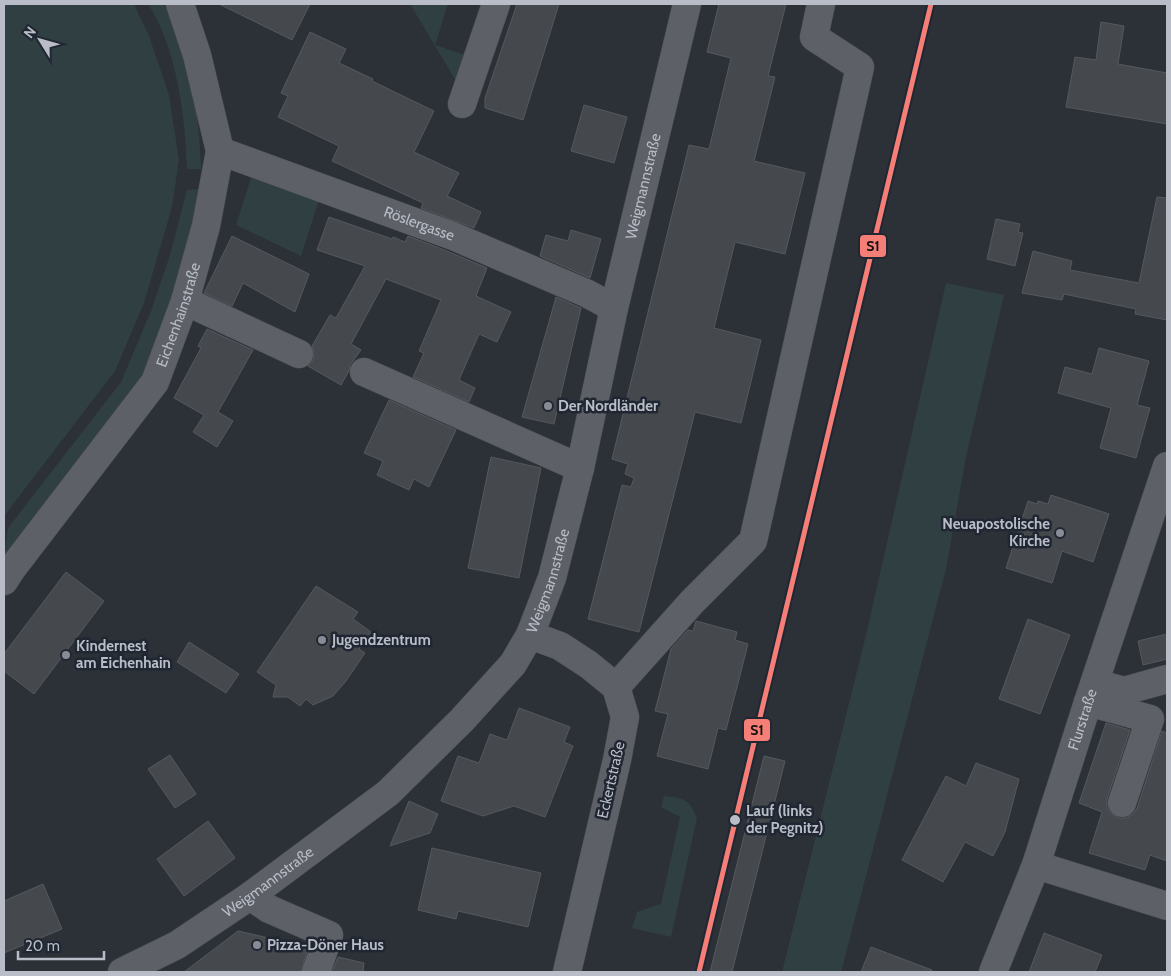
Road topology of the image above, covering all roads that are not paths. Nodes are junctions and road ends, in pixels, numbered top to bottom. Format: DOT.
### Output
graph roads {
  1 [pos="180,4"];
  2 [pos="496,4"];
  3 [pos="687,4"];
  4 [pos="821,4"];
  5 [pos="462,104"];
  6 [pos="220,151"];
  7 [pos="185,301"];
  8 [pos="614,308"];
  9 [pos="298,354"];
  10 [pos="364,372"];
  11 [pos="1167,466"];
  12 [pos="580,468"];
  13 [pos="1156,529"];
  14 [pos="4,581"];
  15 [pos="530,636"];
  16 [pos="1167,679"];
  17 [pos="616,687"];
  18 [pos="1092,692"];
  19 [pos="1122,804"];
  20 [pos="1036,865"];
  21 [pos="250,896"];
  22 [pos="1167,906"];
  23 [pos="122,972"];
  24 [pos="316,972"];
  25 [pos="566,972"];
  26 [pos="993,972"];
  1 -- 6 [label="street, Eichenhainstraße"];
  2 -- 5 [label="street"];
  3 -- 8 [label="street, Weigmannstraße"];
  4 -- 17 [label="street"];
  6 -- 7 [label="street, Eichenhainstraße"];
  6 -- 8 [label="street, Röslergasse"];
  7 -- 9 [label="street"];
  7 -- 14 [label="street, Eichenhainstraße"];
  8 -- 12 [label="street, Weigmannstraße"];
  10 -- 12 [label="street"];
  11 -- 13 [label="street, Flurstraße"];
  12 -- 15 [label="street, Weigmannstraße"];
  13 -- 18 [label="street, Flurstraße"];
  15 -- 17 [label="street"];
  15 -- 21 [label="street, Weigmannstraße"];
  16 -- 18 [label="street"];
  17 -- 25 [label="street, Eckertstraße"];
  18 -- 19 [label="street"];
  18 -- 20 [label="street, Flurstraße"];
  20 -- 22 [label="street"];
  20 -- 26 [label="street, Flurstraße"];
  21 -- 23 [label="street, Weigmannstraße"];
  21 -- 24 [label="street"];
}
